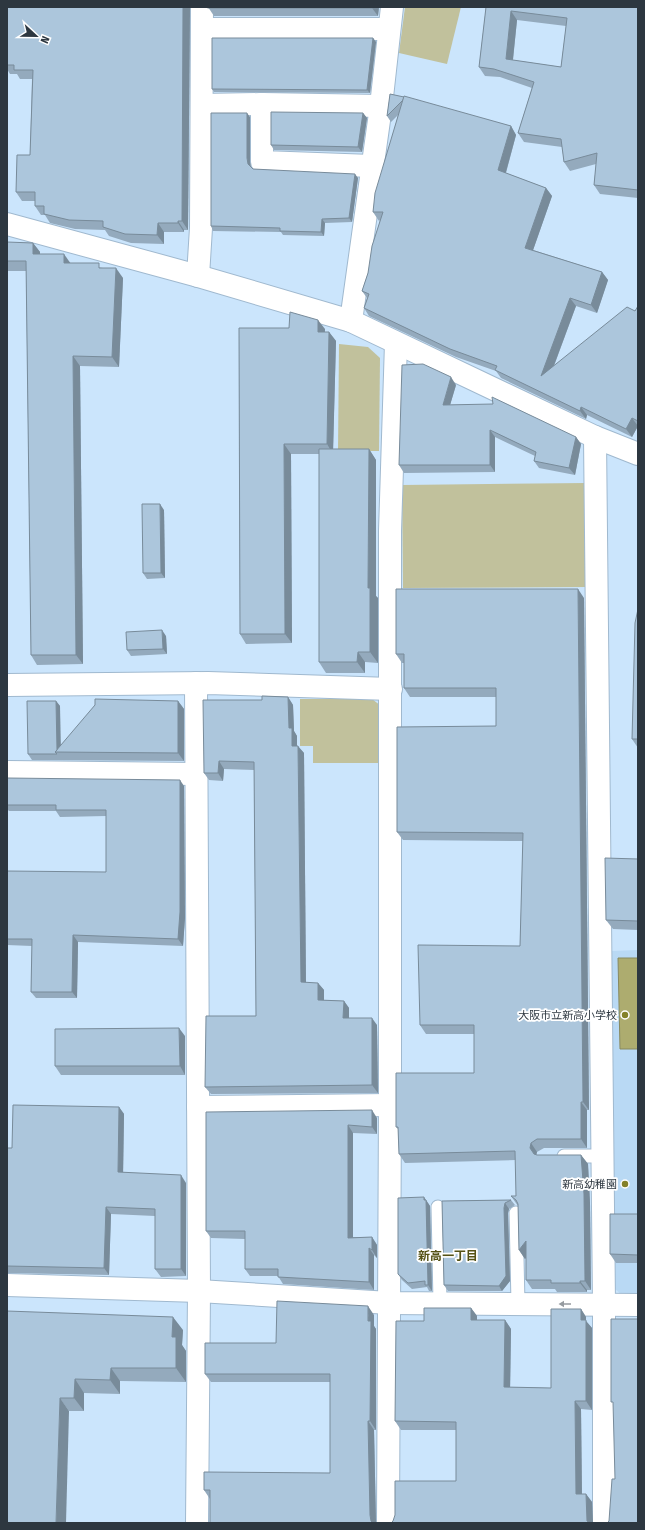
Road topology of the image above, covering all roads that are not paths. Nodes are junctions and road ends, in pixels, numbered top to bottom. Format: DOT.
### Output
graph roads {
  1 [pos="202,7"];
  2 [pos="392,7"];
  3 [pos="202,28"];
  4 [pos="389,29"];
  5 [pos="262,104"];
  6 [pos="202,105"];
  7 [pos="381,106"];
  8 [pos="372,166"];
  9 [pos="7,224"];
  10 [pos="198,276"];
  11 [pos="351,321"];
  12 [pos="396,343"];
  13 [pos="595,436"];
  14 [pos="638,454"];
  15 [pos="196,683"];
  16 [pos="7,685"];
  17 [pos="391,689"];
  18 [pos="7,772"];
  19 [pos="196,774"];
  20 [pos="390,1105"];
  21 [pos="198,1107"];
  22 [pos="551,1156"];
  23 [pos="602,1156"];
  24 [pos="438,1207"];
  25 [pos="516,1213"];
  26 [pos="7,1285"];
  27 [pos="199,1291"];
  28 [pos="440,1302"];
  29 [pos="389,1303"];
  30 [pos="518,1303"];
  31 [pos="604,1304"];
  32 [pos="638,1305"];
  33 [pos="197,1523"];
  34 [pos="388,1523"];
  35 [pos="604,1523"];
  1 -- 3 [label="street"];
  2 -- 4 [label="street"];
  3 -- 4 [label="street"];
  3 -- 6 [label="street"];
  4 -- 7 [label="street"];
  5 -- 6 [label="street"];
  5 -- 7 [label="street"];
  5 -- 8 [label="street"];
  6 -- 10 [label="street"];
  7 -- 8 [label="street"];
  8 -- 11 [label="street"];
  9 -- 10 [label="street"];
  10 -- 11 [label="street"];
  11 -- 12 [label="street"];
  12 -- 13 [label="street"];
  12 -- 17 [label="street"];
  13 -- 14 [label="street"];
  13 -- 23 [label="street"];
  15 -- 16 [label="street"];
  15 -- 17 [label="street"];
  15 -- 19 [label="street"];
  17 -- 20 [label="street"];
  18 -- 19 [label="street"];
  19 -- 21 [label="street"];
  20 -- 21 [label="street"];
  20 -- 29 [label="street"];
  21 -- 27 [label="street"];
  22 -- 23 [label="lane"];
  23 -- 31 [label="street"];
  24 -- 28 [label="lane"];
  25 -- 30 [label="lane"];
  26 -- 27 [label="street"];
  27 -- 29 [label="street"];
  27 -- 33 [label="street"];
  28 -- 29 [label="street"];
  28 -- 30 [label="street"];
  29 -- 34 [label="street"];
  31 -- 30 [label="street, one-way"];
  31 -- 32 [label="street"];
  31 -- 35 [label="street"];
}
